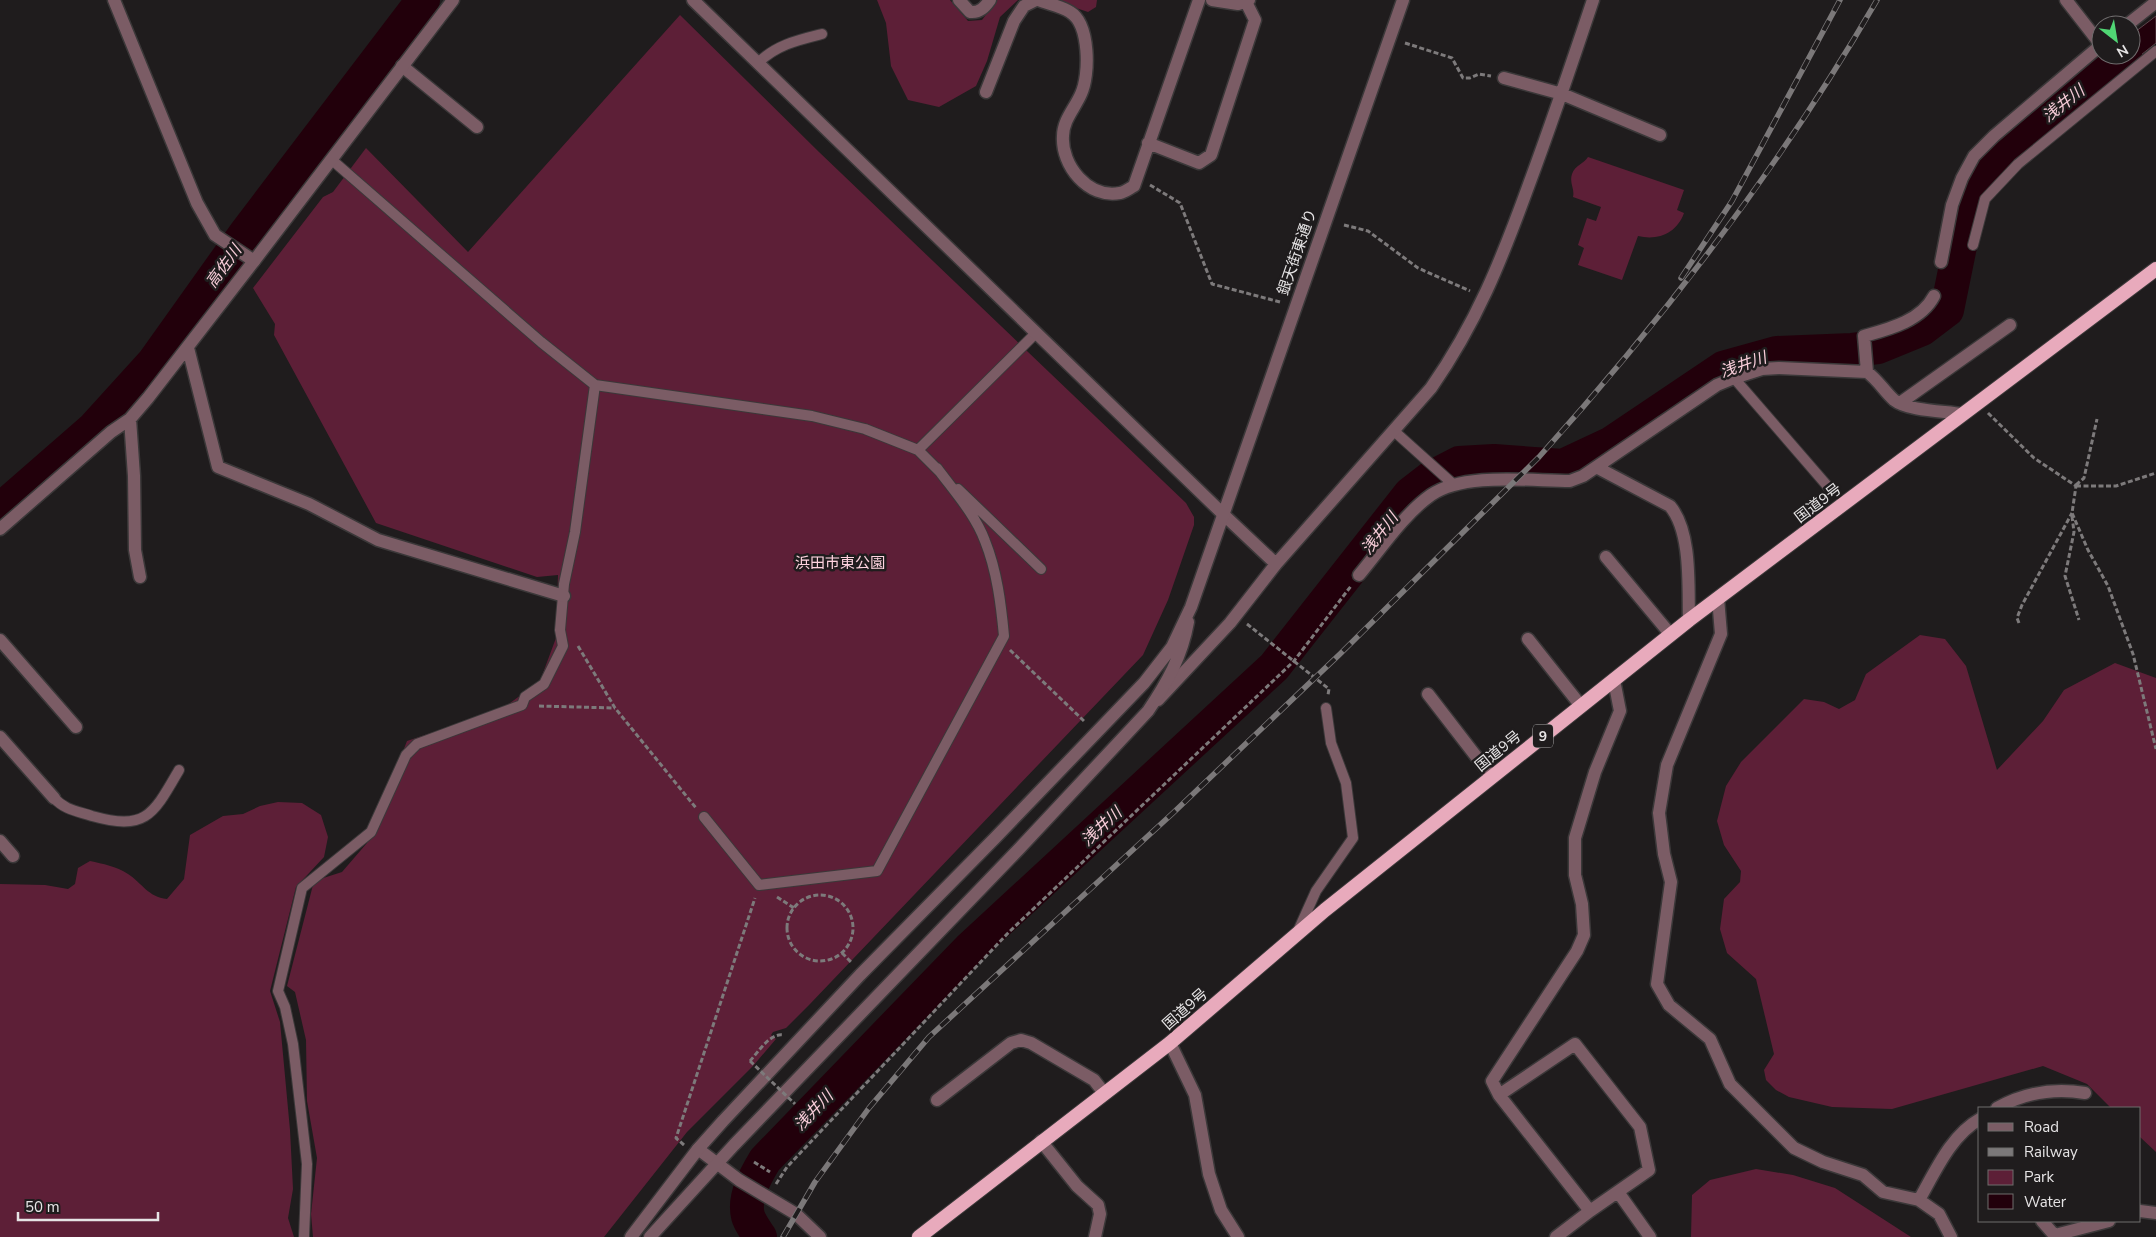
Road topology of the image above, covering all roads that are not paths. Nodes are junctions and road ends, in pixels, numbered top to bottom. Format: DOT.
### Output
graph roads {
  1 [pos="114,0"];
  2 [pos="453,0"];
  3 [pos="693,0"];
  4 [pos="959,0"];
  5 [pos="990,0"];
  6 [pos="1037,0"];
  7 [pos="1200,0"];
  8 [pos="1212,0"];
  9 [pos="1403,0"];
  10 [pos="1593,0"];
  11 [pos="2066,0"];
  12 [pos="1247,1"];
  13 [pos="2156,2"];
  14 [pos="2140,15"];
  15 [pos="2091,32"];
  16 [pos="822,34"];
  17 [pos="2156,51"];
  18 [pos="2091,54"];
  19 [pos="758,63"];
  20 [pos="402,66"];
  21 [pos="1504,78"];
  22 [pos="986,92"];
  23 [pos="1562,94"];
  24 [pos="477,127"];
  25 [pos="1660,135"];
  26 [pos="1148,143"];
  27 [pos="332,160"];
  28 [pos="1973,245"];
  29 [pos="249,258"];
  30 [pos="1941,262"];
  31 [pos="2156,269"];
  32 [pos="1934,296"];
  33 [pos="2010,325"];
  34 [pos="1035,334"];
  35 [pos="188,348"];
  36 [pos="1867,366"];
  37 [pos="1734,378"];
  38 [pos="595,385"];
  39 [pos="1900,403"];
  40 [pos="1962,414"];
  41 [pos="130,419"];
  42 [pos="1394,431"];
  43 [pos="918,450"];
  44 [pos="937,468"];
  45 [pos="1598,468"];
  46 [pos="1451,482"];
  47 [pos="1830,489"];
  48 [pos="1224,515"];
  49 [pos="0,529"];
  50 [pos="1606,557"];
  51 [pos="1276,564"];
  52 [pos="1041,569"];
  53 [pos="1359,575"];
  54 [pos="140,577"];
  55 [pos="564,596"];
  56 [pos="1718,598"];
  57 [pos="1191,608"];
  58 [pos="1689,620"];
  59 [pos="1671,635"];
  60 [pos="1528,639"];
  61 [pos="1,642"];
  62 [pos="1614,680"];
  63 [pos="1428,694"];
  64 [pos="1581,706"];
  65 [pos="1326,708"];
  66 [pos="1148,711"];
  67 [pos="76,727"];
  68 [pos="0,737"];
  69 [pos="178,770"];
  70 [pos="1492,776"];
  71 [pos="54,798"];
  72 [pos="704,817"];
  73 [pos="0,841"];
  74 [pos="13,856"];
  75 [pos="1296,934"];
  76 [pos="1170,1043"];
  77 [pos="1104,1093"];
  78 [pos="2085,1093"];
  79 [pos="1499,1095"];
  80 [pos="937,1100"];
  81 [pos="2000,1107"];
  82 [pos="1978,1119"];
  83 [pos="1041,1141"];
  84 [pos="698,1149"];
  85 [pos="717,1164"];
  86 [pos="1618,1192"];
  87 [pos="1919,1200"];
  88 [pos="1590,1211"];
  89 [pos="2141,1211"];
  90 [pos="2156,1213"];
  91 [pos="2043,1222"];
  92 [pos="2105,1222"];
  93 [pos="2055,1236"];
  94 [pos="304,1237"];
  95 [pos="631,1237"];
  96 [pos="650,1237"];
  97 [pos="820,1237"];
  98 [pos="918,1237"];
  99 [pos="1095,1237"];
  100 [pos="1238,1237"];
  101 [pos="1556,1237"];
  102 [pos="1650,1237"];
  103 [pos="1951,1237"];
  1 -- 29 [label="street"];
  2 -- 20 [label="street"];
  3 -- 19 [label="street"];
  4 -- 5 [label="street"];
  6 -- 22 [label="street"];
  6 -- 26 [label="street"];
  7 -- 26 [label="street"];
  8 -- 12 [label="street"];
  9 -- 48 [label="street, 銀天街東通り"];
  10 -- 23 [label="street"];
  11 -- 15 [label="street"];
  12 -- 26 [label="street"];
  13 -- 14 [label="street"];
  16 -- 19 [label="lane"];
  17 -- 28 [label="lane"];
  18 -- 30 [label="street"];
  19 -- 34 [label="street"];
  20 -- 24 [label="street"];
  20 -- 27 [label="street"];
  21 -- 23 [label="street"];
  23 -- 25 [label="street"];
  23 -- 42 [label="street"];
  27 -- 29 [label="street"];
  27 -- 38 [label="lane"];
  29 -- 35 [label="street"];
  31 -- 40 [label="highway, 国道9号 / 9"];
  32 -- 36 [label="street"];
  33 -- 39 [label="street"];
  34 -- 43 [label="lane"];
  34 -- 48 [label="street"];
  35 -- 41 [label="street"];
  35 -- 55 [label="street"];
  36 -- 37 [label="street"];
  36 -- 39 [label="street"];
  37 -- 45 [label="street"];
  37 -- 47 [label="lane"];
  38 -- 43 [label="lane"];
  38 -- 55 [label="lane"];
  39 -- 40 [label="street"];
  40 -- 56 [label="highway, 国道9号 / 9"];
  41 -- 49 [label="street"];
  41 -- 54 [label="street"];
  42 -- 46 [label="lane"];
  42 -- 51 [label="street"];
  43 -- 44 [label="lane"];
  44 -- 52 [label="lane"];
  44 -- 72 [label="lane"];
  45 -- 46 [label="street"];
  45 -- 58 [label="street"];
  46 -- 53 [label="street"];
  48 -- 51 [label="street"];
  48 -- 57 [label="street, 銀天街東通り"];
  50 -- 59 [label="street"];
  51 -- 66 [label="street"];
  55 -- 94 [label="lane"];
  56 -- 58 [label="highway, 国道9号 / 9"];
  56 -- 87 [label="street"];
  57 -- 66 [label="street"];
  57 -- 84 [label="street"];
  58 -- 59 [label="highway, 国道9号 / 9"];
  59 -- 62 [label="highway, 国道9号 / 9"];
  60 -- 64 [label="street"];
  61 -- 67 [label="street"];
  62 -- 64 [label="highway, 国道9号 / 9"];
  62 -- 79 [label="street"];
  63 -- 70 [label="street"];
  64 -- 70 [label="highway, 国道9号 / 9"];
  65 -- 75 [label="lane"];
  66 -- 85 [label="street"];
  68 -- 71 [label="street"];
  69 -- 71 [label="lane"];
  70 -- 75 [label="highway, 国道9号 / 9"];
  73 -- 74 [label="street"];
  75 -- 76 [label="highway, 国道9号 / 9"];
  76 -- 77 [label="highway, 国道9号 / 9"];
  76 -- 100 [label="street"];
  77 -- 80 [label="street"];
  77 -- 83 [label="highway, 国道9号 / 9"];
  78 -- 81 [label="street"];
  79 -- 86 [label="street"];
  79 -- 88 [label="street"];
  82 -- 87 [label="street"];
  83 -- 98 [label="highway, 国道9号 / 9"];
  83 -- 99 [label="street"];
  84 -- 85 [label="street"];
  84 -- 95 [label="street"];
  85 -- 96 [label="street"];
  85 -- 97 [label="street"];
  86 -- 88 [label="street"];
  86 -- 102 [label="street"];
  87 -- 103 [label="street"];
  88 -- 101 [label="street"];
  89 -- 90 [label="street"];
  91 -- 93 [label="street"];
  92 -- 93 [label="street"];
}
